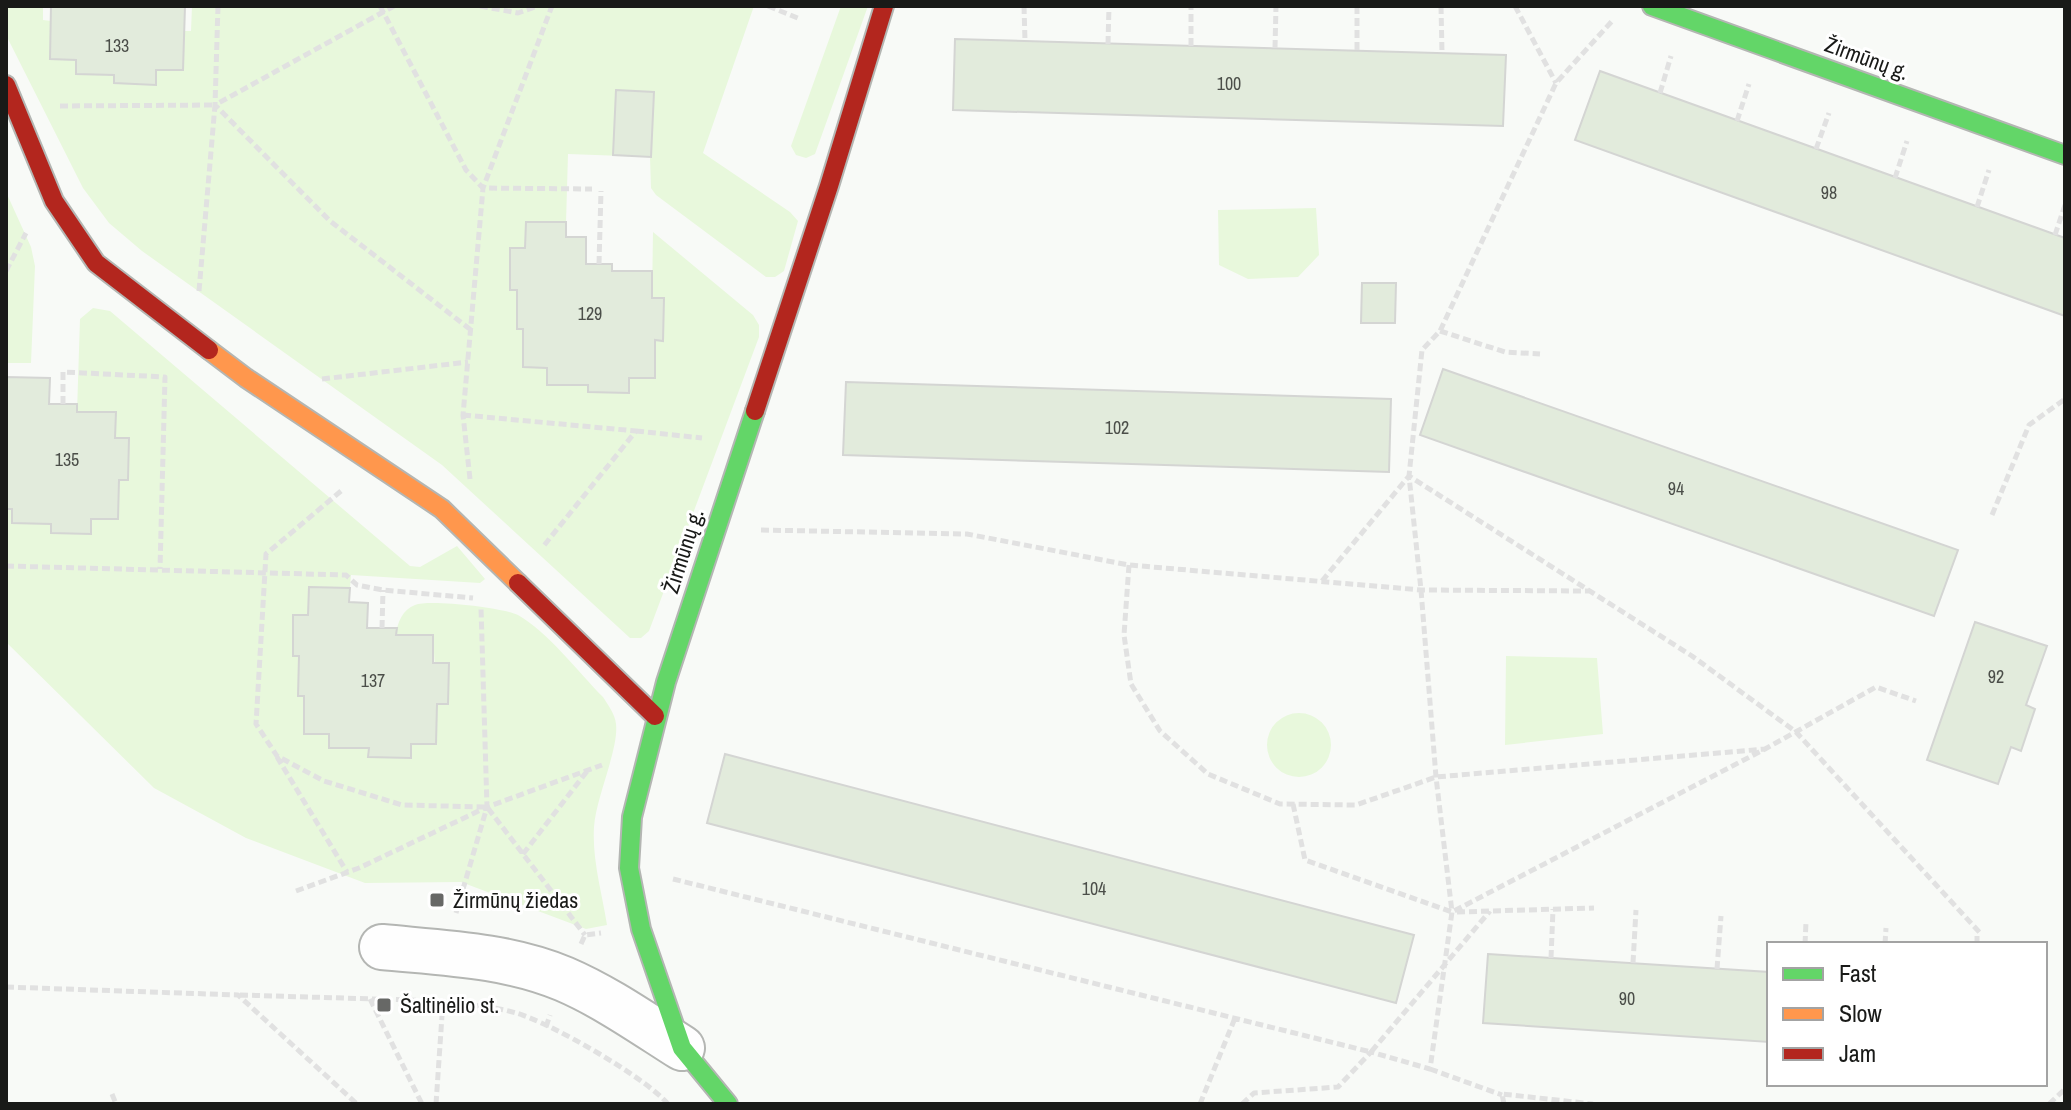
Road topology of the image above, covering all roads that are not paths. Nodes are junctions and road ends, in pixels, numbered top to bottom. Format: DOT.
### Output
graph roads {
  1 [pos="884,6"];
  2 [pos="1652,6"];
  3 [pos="6,85"];
  4 [pos="2065,155"];
  5 [pos="655,716"];
  6 [pos="382,947"];
  7 [pos="682,1048"];
  8 [pos="728,1104"];
  1 -- 5 [label="street, Žirmūnų g."];
  2 -- 4 [label="street, Žirmūnų g."];
  3 -- 5 [label="street"];
  5 -- 7 [label="street, Žirmūnų g."];
  6 -- 7 [label="street"];
  7 -- 8 [label="street, Žirmūnų g."];
}
